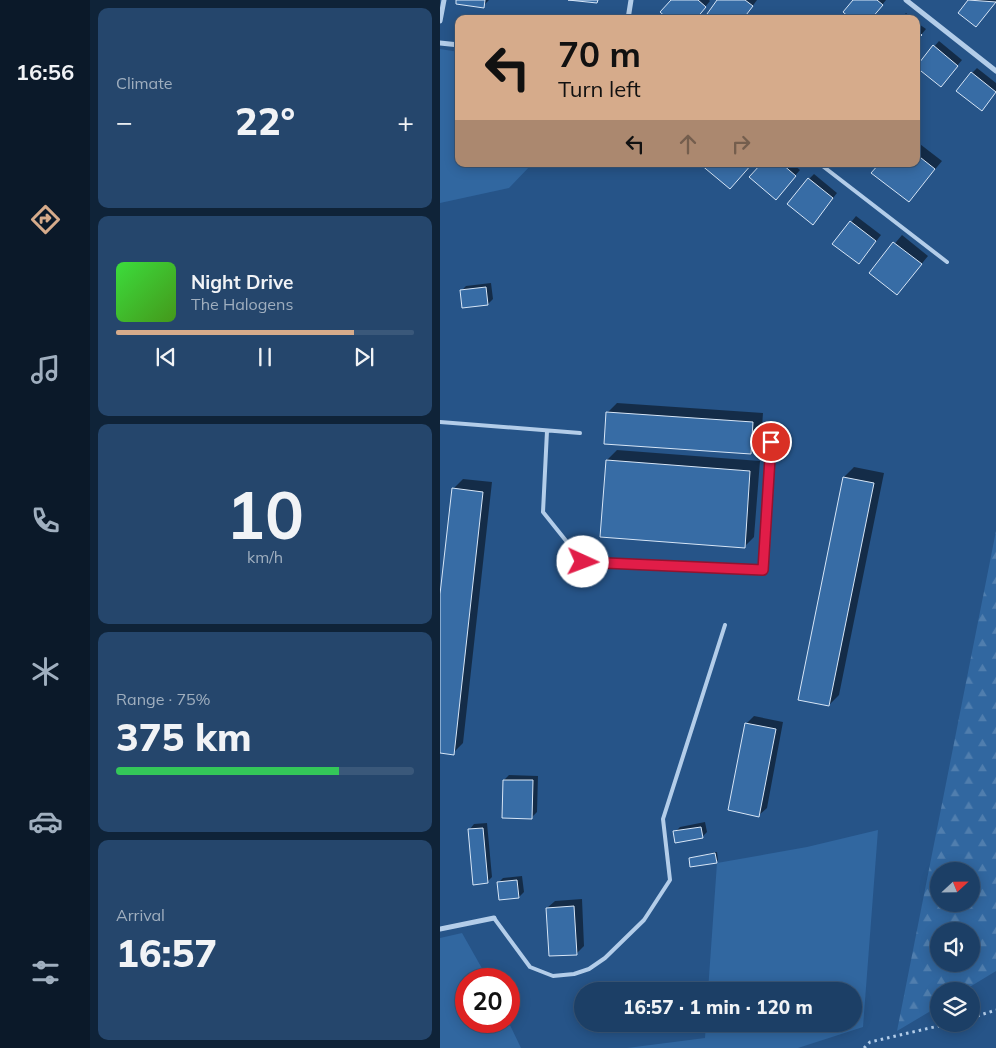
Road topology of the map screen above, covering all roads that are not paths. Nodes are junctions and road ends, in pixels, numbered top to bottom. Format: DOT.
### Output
graph roads {
  1 [pos="444,0"];
  2 [pos="631,0"];
  3 [pos="906,0"];
  4 [pos="630,15"];
  5 [pos="440,21"];
  6 [pos="440,43"];
  7 [pos="455,45"];
  8 [pos="996,71"];
  9 [pos="824,167"];
  10 [pos="947,262"];
  11 [pos="440,422"];
  12 [pos="547,431"];
  13 [pos="580,433"];
  14 [pos="771,442"];
  15 [pos="725,625"];
  16 [pos="494,918"];
  17 [pos="440,929"];
  1 -- 5 [label="street"];
  2 -- 4 [label="street"];
  3 -- 8 [label="street"];
  6 -- 7 [label="street"];
  9 -- 10 [label="lane"];
  11 -- 12 [label="lane"];
  12 -- 13 [label="lane"];
  12 -- 14 [label="lane"];
  15 -- 16 [label="lane"];
  16 -- 17 [label="street"];
}
